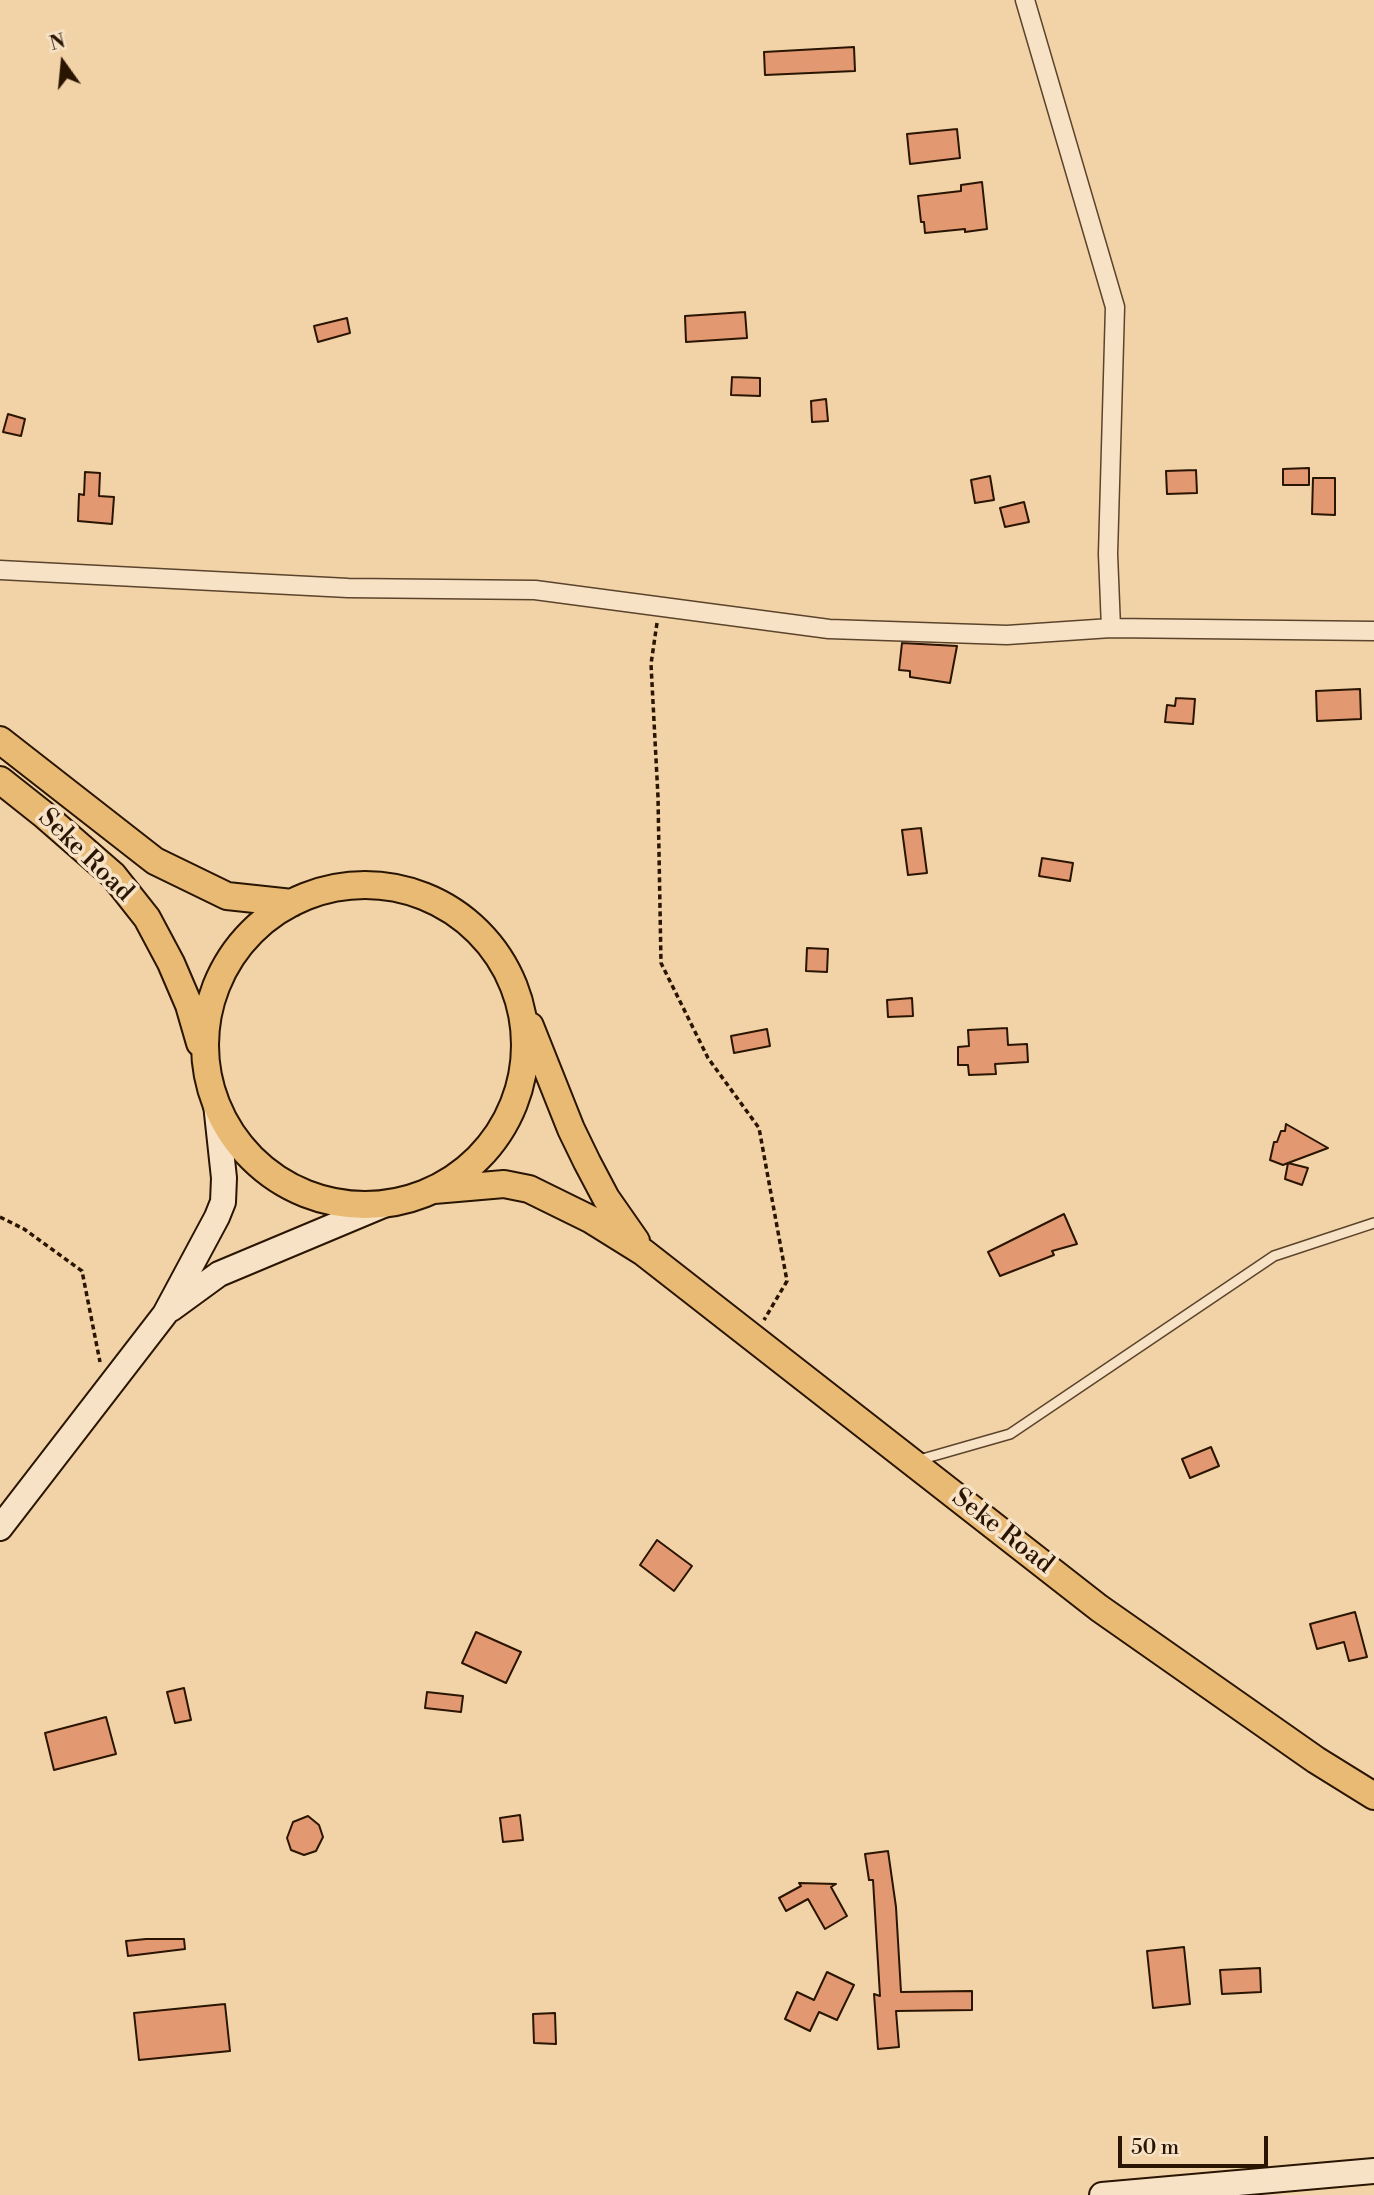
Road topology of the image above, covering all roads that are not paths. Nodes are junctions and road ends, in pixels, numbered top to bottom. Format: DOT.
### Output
graph roads {
  1 [pos="1025,0"];
  2 [pos="0,570"];
  3 [pos="1111,628"];
  4 [pos="1374,631"];
  5 [pos="0,740"];
  6 [pos="0,780"];
  7 [pos="292,903"];
  8 [pos="522,1008"];
  9 [pos="205,1059"];
  10 [pos="216,1104"];
  11 [pos="434,1189"];
  12 [pos="386,1204"];
  13 [pos="1374,1223"];
  14 [pos="643,1252"];
  15 [pos="165,1314"];
  16 [pos="914,1462"];
  17 [pos="0,1528"];
  18 [pos="1374,1796"];
  19 [pos="1374,2171"];
  20 [pos="1102,2195"];
  1 -- 3 [label="street"];
  2 -- 3 [label="street"];
  3 -- 4 [label="street"];
  5 -- 7 [label="main road, Seke Road"];
  6 -- 9 [label="main road, Seke Road"];
  7 -- 8 [label="main road, Seke Road"];
  7 -- 9 [label="main road, Seke Road"];
  8 -- 11 [label="main road, Seke Road"];
  8 -- 14 [label="main road"];
  9 -- 10 [label="main road, Seke Road"];
  10 -- 12 [label="main road, Seke Road"];
  10 -- 15 [label="street"];
  11 -- 12 [label="main road, Seke Road"];
  11 -- 14 [label="main road"];
  12 -- 15 [label="street"];
  13 -- 16 [label="lane"];
  14 -- 16 [label="main road, Seke Road"];
  15 -- 17 [label="street"];
  16 -- 18 [label="main road, Seke Road"];
  19 -- 20 [label="street"];
}
